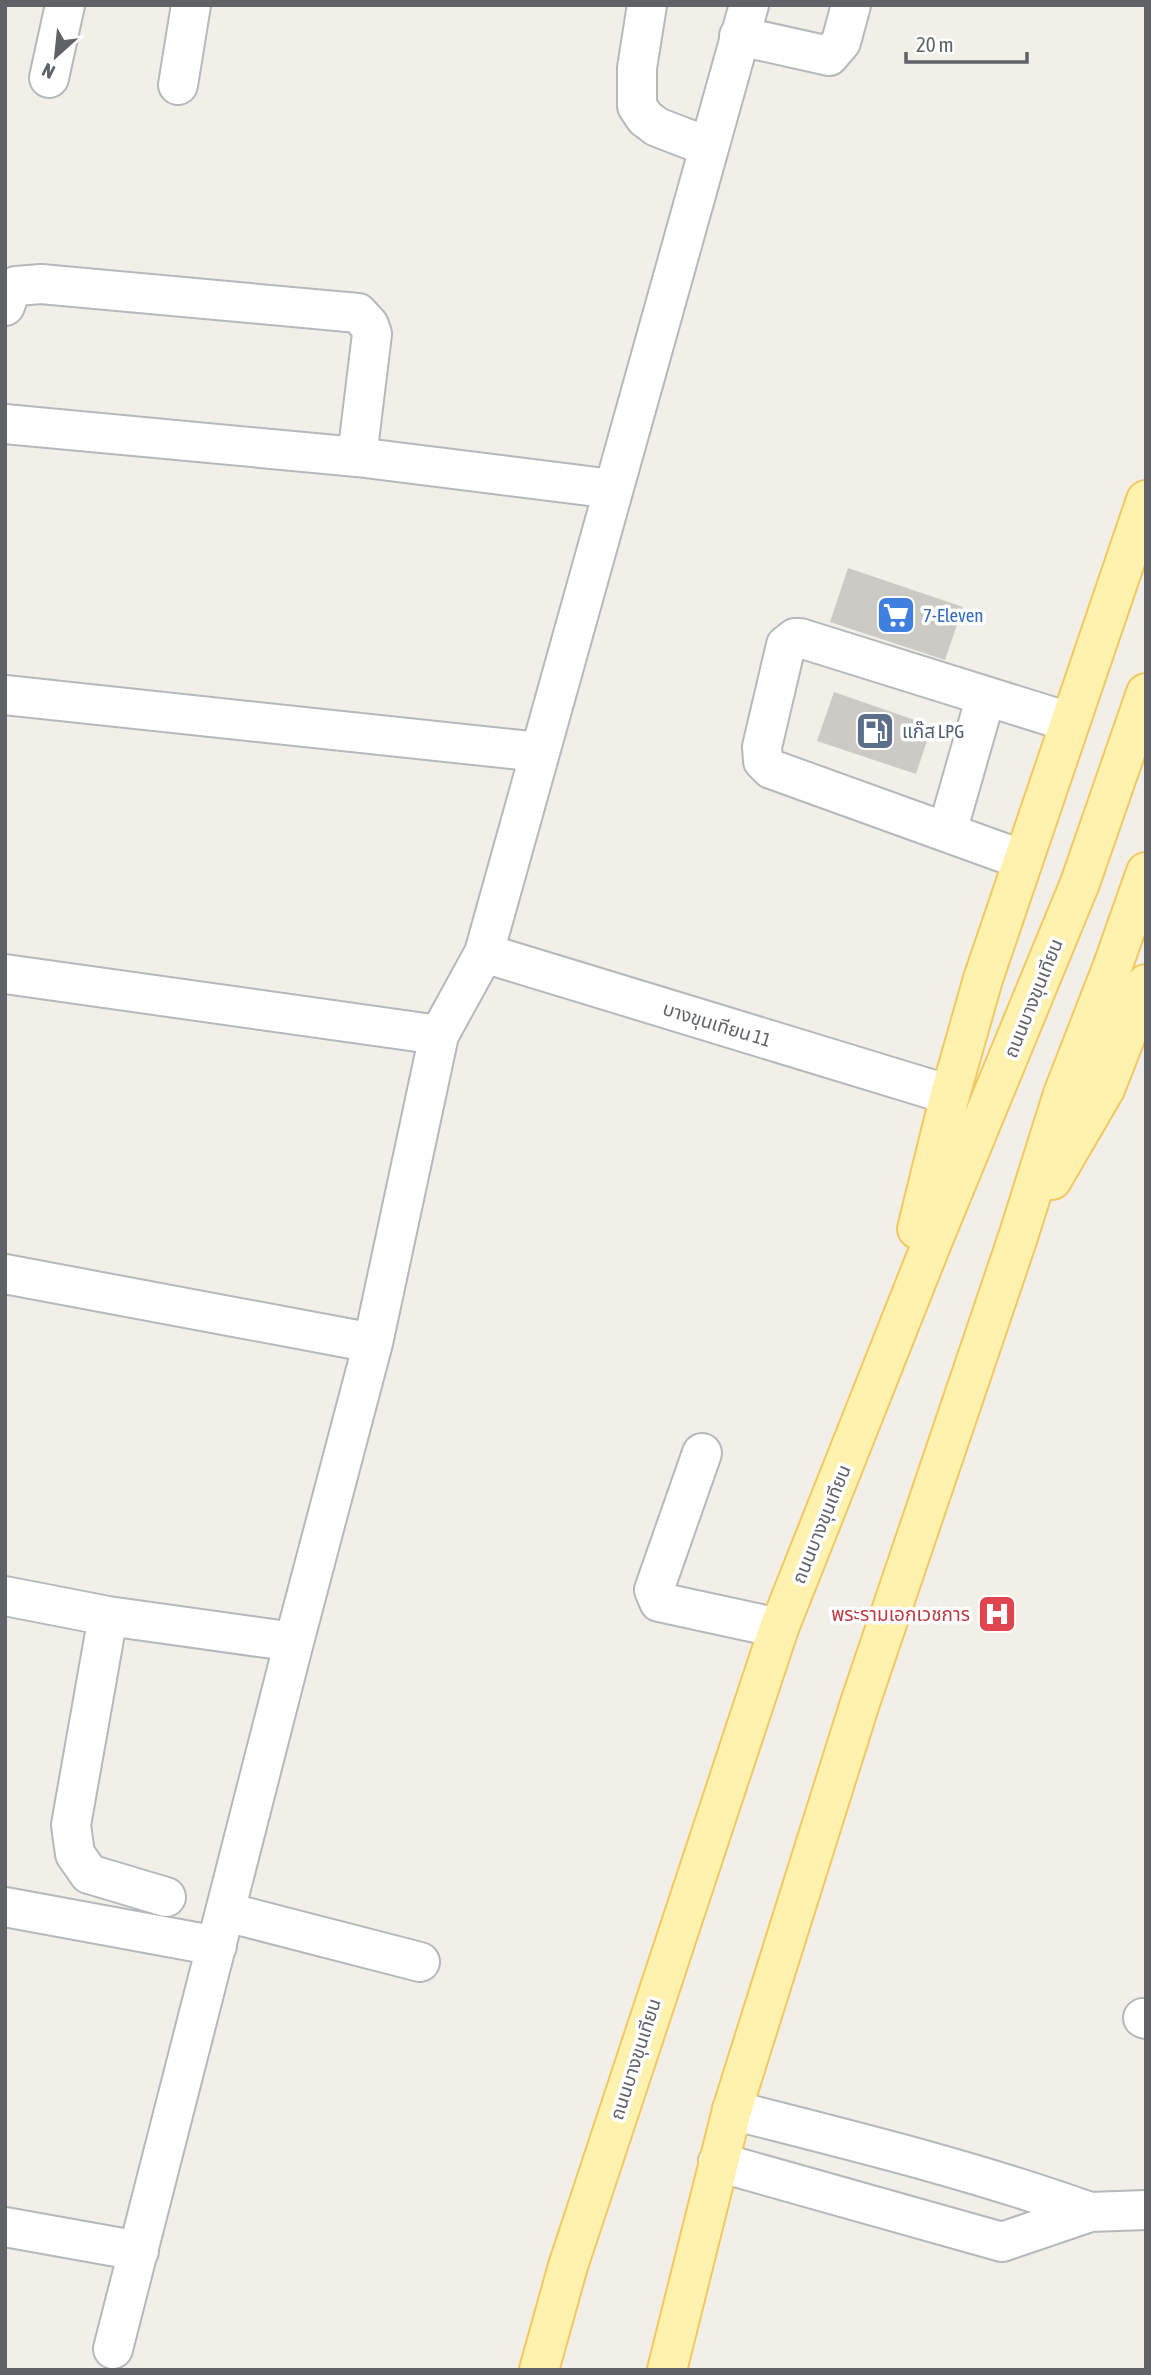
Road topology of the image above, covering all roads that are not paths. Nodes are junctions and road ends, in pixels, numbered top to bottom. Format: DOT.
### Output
graph roads {
  1 [pos="65,5"];
  2 [pos="191,5"];
  3 [pos="647,5"];
  4 [pos="851,5"];
  5 [pos="744,21"];
  6 [pos="49,78"];
  7 [pos="177,85"];
  8 [pos="709,147"];
  9 [pos="5,306"];
  10 [pos="5,424"];
  11 [pos="357,457"];
  12 [pos="613,489"];
  13 [pos="1146,500"];
  14 [pos="1146,693"];
  15 [pos="5,695"];
  16 [pos="986,696"];
  17 [pos="1069,722"];
  18 [pos="539,752"];
  19 [pos="947,832"];
  20 [pos="1023,860"];
  21 [pos="1146,872"];
  22 [pos="484,953"];
  23 [pos="5,974"];
  24 [pos="1146,984"];
  25 [pos="439,1035"];
  26 [pos="950,1095"];
  27 [pos="1018,1237"];
  28 [pos="5,1274"];
  29 [pos="373,1343"];
  30 [pos="881,1374"];
  31 [pos="702,1453"];
  32 [pos="5,1596"];
  33 [pos="108,1616"];
  34 [pos="779,1628"];
  35 [pos="294,1643"];
  36 [pos="166,1897"];
  37 [pos="5,1907"];
  38 [pos="221,1929"];
  39 [pos="420,1962"];
  40 [pos="732,2110"];
  41 [pos="718,2162"];
  42 [pos="1146,2210"];
  43 [pos="1090,2212"];
  44 [pos="5,2227"];
  45 [pos="139,2251"];
  46 [pos="113,2348"];
  47 [pos="539,2370"];
  48 [pos="667,2370"];
  1 -- 6 [label="street"];
  2 -- 7 [label="street"];
  3 -- 8 [label="street"];
  4 -- 5 [label="street"];
  5 -- 8 [label="street"];
  8 -- 12 [label="street"];
  9 -- 11 [label="street"];
  10 -- 11 [label="street"];
  11 -- 12 [label="street"];
  12 -- 18 [label="street"];
  13 -- 17 [label="main road"];
  14 -- 30 [label="main road, ถนนบางขุนเทียน"];
  15 -- 18 [label="street"];
  16 -- 17 [label="street"];
  16 -- 19 [label="street"];
  16 -- 19 [label="street"];
  17 -- 20 [label="main road"];
  18 -- 22 [label="street"];
  19 -- 20 [label="street"];
  20 -- 26 [label="main road"];
  21 -- 27 [label="main road"];
  22 -- 25 [label="street"];
  22 -- 26 [label="street, บางขุนเทียน 11"];
  23 -- 25 [label="street"];
  24 -- 27 [label="main road"];
  25 -- 29 [label="street"];
  26 -- 30 [label="main road"];
  27 -- 40 [label="main road"];
  28 -- 29 [label="street"];
  29 -- 35 [label="street"];
  30 -- 34 [label="main road, ถนนบางขุนเทียน"];
  31 -- 34 [label="street"];
  32 -- 33 [label="street"];
  33 -- 35 [label="street"];
  33 -- 36 [label="street"];
  34 -- 47 [label="main road, ถนนบางขุนเทียน"];
  35 -- 38 [label="street"];
  37 -- 38 [label="street"];
  38 -- 39 [label="street"];
  38 -- 45 [label="street"];
  40 -- 41 [label="main road"];
  40 -- 43 [label="street"];
  41 -- 43 [label="street"];
  41 -- 48 [label="main road"];
  42 -- 43 [label="street"];
  44 -- 45 [label="street"];
  45 -- 46 [label="street"];
}
